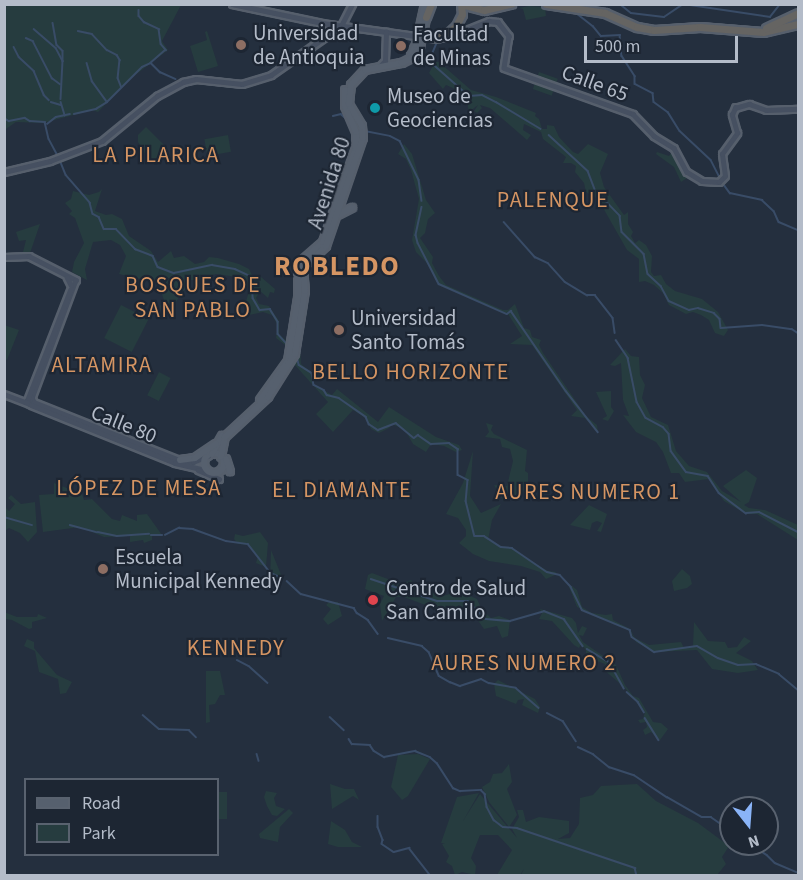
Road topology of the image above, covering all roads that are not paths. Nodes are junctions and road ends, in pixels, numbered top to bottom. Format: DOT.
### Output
graph roads {
  1 [pos="232,4"];
  2 [pos="352,4"];
  3 [pos="428,4"];
  4 [pos="461,4"];
  5 [pos="511,4"];
  6 [pos="546,4"];
  7 [pos="561,4"];
  8 [pos="468,5"];
  9 [pos="476,5"];
  10 [pos="573,8"];
  11 [pos="494,9"];
  12 [pos="798,13"];
  13 [pos="426,17"];
  14 [pos="322,23"];
  15 [pos="798,24"];
  16 [pos="341,26"];
  17 [pos="457,29"];
  18 [pos="386,32"];
  19 [pos="419,36"];
  20 [pos="435,38"];
  21 [pos="320,39"];
  22 [pos="382,64"];
  23 [pos="798,109"];
  24 [pos="361,137"];
  25 [pos="352,158"];
  26 [pos="4,172"];
  27 [pos="340,209"];
  28 [pos="4,259"];
  29 [pos="55,268"];
  30 [pos="49,269"];
  31 [pos="75,282"];
  32 [pos="300,290"];
  33 [pos="48,352"];
  34 [pos="277,380"];
  35 [pos="36,389"];
  36 [pos="4,394"];
  37 [pos="31,402"];
  38 [pos="44,405"];
  39 [pos="30,413"];
  40 [pos="220,444"];
  41 [pos="210,455"];
  42 [pos="221,457"];
  43 [pos="180,460"];
  44 [pos="192,468"];
  45 [pos="206,470"];
  46 [pos="230,471"];
  47 [pos="219,479"];
  1 -- 14 [label="main road"];
  2 -- 16 [label="main road"];
  3 -- 13 [label="highway"];
  3 -- 19 [label="main road, Avenida 80"];
  4 -- 11 [label="highway"];
  4 -- 17 [label="highway"];
  5 -- 11 [label="highway"];
  6 -- 10 [label="highway"];
  7 -- 10 [label="highway"];
  8 -- 9 [label="highway"];
  8 -- 11 [label="highway"];
  10 -- 12 [label="highway"];
  10 -- 15 [label="highway"];
  13 -- 19 [label="main road, Avenida 80"];
  14 -- 16 [label="main road"];
  14 -- 21 [label="main road"];
  16 -- 18 [label="main road"];
  16 -- 21 [label="main road"];
  17 -- 20 [label="highway"];
  17 -- 23 [label="main road, Calle 65"];
  18 -- 19 [label="main road"];
  18 -- 22 [label="main road"];
  19 -- 20 [label="main road"];
  19 -- 22 [label="main road, Avenida 80"];
  19 -- 22 [label="main road, Avenida 80"];
  21 -- 26 [label="main road"];
  22 -- 24 [label="main road, Avenida 80"];
  22 -- 24 [label="main road, Avenida 80"];
  24 -- 25 [label="main road, Avenida 80"];
  24 -- 25 [label="main road, Avenida 80"];
  25 -- 27 [label="main road, Avenida 80"];
  25 -- 27 [label="main road, Avenida 80"];
  27 -- 32 [label="main road, Avenida 80"];
  28 -- 29 [label="main road"];
  28 -- 30 [label="main road"];
  29 -- 30 [label="main road"];
  29 -- 31 [label="main road"];
  30 -- 31 [label="main road"];
  31 -- 33 [label="main road"];
  32 -- 34 [label="main road, Avenida 80"];
  32 -- 34 [label="main road, Avenida 80"];
  33 -- 35 [label="main road"];
  33 -- 37 [label="main road"];
  34 -- 40 [label="main road, Avenida 80"];
  35 -- 37 [label="main road"];
  35 -- 38 [label="main road"];
  36 -- 37 [label="main road, Calle 80"];
  37 -- 38 [label="main road, Calle 80"];
  37 -- 39 [label="main road"];
  37 -- 44 [label="main road, Calle 80"];
  38 -- 43 [label="main road, Calle 80"];
  40 -- 41 [label="main road, Avenida 80"];
  40 -- 42 [label="main road"];
  40 -- 43 [label="main road"];
  40 -- 46 [label="main road"];
  41 -- 42 [label="main road"];
  41 -- 43 [label="main road, Calle 80"];
  41 -- 45 [label="main road"];
  42 -- 45 [label="main road"];
  44 -- 45 [label="main road, Calle 80"];
  44 -- 47 [label="main road"];
}
